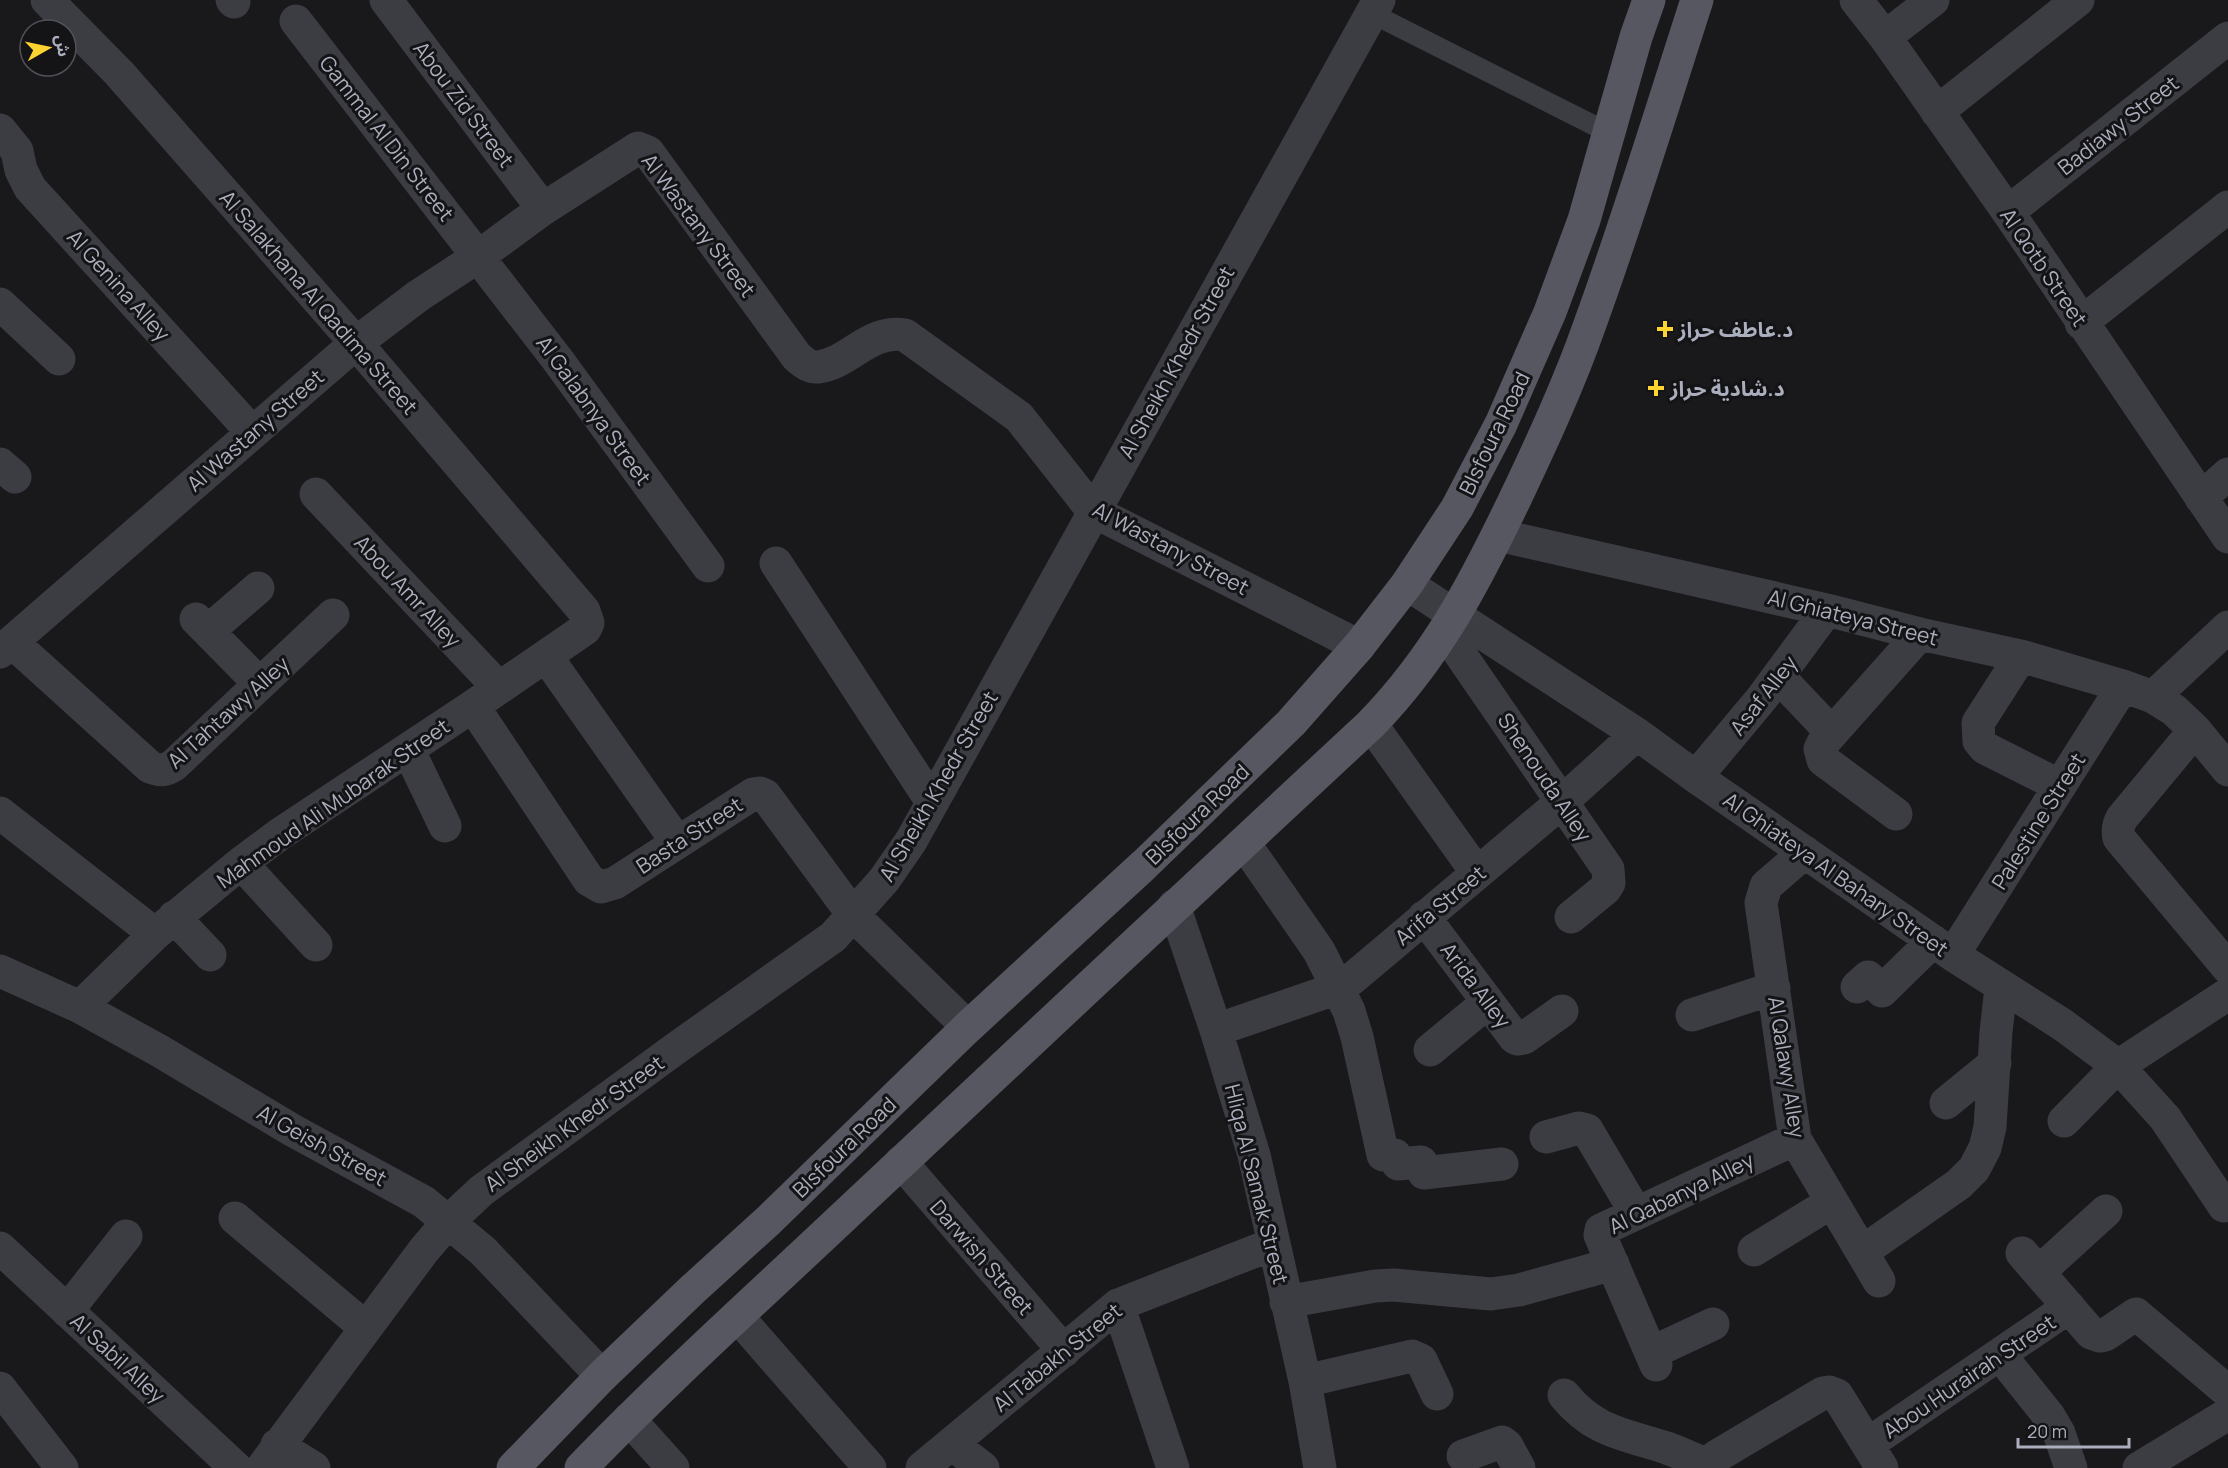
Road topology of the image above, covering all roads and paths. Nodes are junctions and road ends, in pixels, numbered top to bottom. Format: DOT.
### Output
graph roads {
  1 [pos="48,0"];
  2 [pos="386,0"];
  3 [pos="1649,0"];
  4 [pos="1697,0"];
  5 [pos="1856,0"];
  6 [pos="1933,0"];
  7 [pos="2078,0"];
  8 [pos="1375,6"];
  9 [pos="296,21"];
  10 [pos="1885,38"];
  11 [pos="2228,38"];
  12 [pos="1936,111"];
  13 [pos="0,130"];
  14 [pos="1609,133"];
  15 [pos="2228,207"];
  16 [pos="543,209"];
  17 [pos="2008,212"];
  18 [pos="479,256"];
  19 [pos="0,304"];
  20 [pos="2081,323"];
  21 [pos="356,343"];
  22 [pos="59,359"];
  23 [pos="252,432"];
  24 [pos="2228,474"];
  25 [pos="316,494"];
  26 [pos="2201,498"];
  27 [pos="1093,511"];
  28 [pos="1498,535"];
  29 [pos="2228,537"];
  30 [pos="776,563"];
  31 [pos="708,566"];
  32 [pos="1407,584"];
  33 [pos="258,588"];
  34 [pos="1827,610"];
  35 [pos="584,611"];
  36 [pos="333,615"];
  37 [pos="1450,624"];
  38 [pos="2228,627"];
  39 [pos="1920,634"];
  40 [pos="1359,646"];
  41 [pos="6,647"];
  42 [pos="546,656"];
  43 [pos="2021,656"];
  44 [pos="1779,677"];
  45 [pos="260,684"];
  46 [pos="2123,686"];
  47 [pos="486,697"];
  48 [pos="2153,697"];
  49 [pos="1371,724"];
  50 [pos="2196,730"];
  51 [pos="1637,734"];
  52 [pos="1832,734"];
  53 [pos="408,749"];
  54 [pos="2228,770"];
  55 [pos="1696,777"];
  56 [pos="2060,786"];
  57 [pos="1563,801"];
  58 [pos="932,802"];
  59 [pos="0,813"];
  60 [pos="1896,814"];
  61 [pos="445,826"];
  62 [pos="677,842"];
  63 [pos="1244,843"];
  64 [pos="1805,852"];
  65 [pos="241,863"];
  66 [pos="1477,873"];
  67 [pos="1174,906"];
  68 [pos="854,916"];
  69 [pos="1571,916"];
  70 [pos="1424,917"];
  71 [pos="164,925"];
  72 [pos="316,945"];
  73 [pos="1943,948"];
  74 [pos="210,955"];
  75 [pos="2228,968"];
  76 [pos="0,971"];
  77 [pos="1857,987"];
  78 [pos="2001,987"];
  79 [pos="1338,988"];
  80 [pos="1774,988"];
  81 [pos="2228,994"];
  82 [pos="1488,1002"];
  83 [pos="80,1007"];
  84 [pos="1562,1011"];
  85 [pos="1692,1015"];
  86 [pos="968,1027"];
  87 [pos="1216,1030"];
  88 [pos="1430,1050"];
  89 [pos="1995,1063"];
  90 [pos="2118,1066"];
  91 [pos="1946,1103"];
  92 [pos="2064,1121"];
  93 [pos="1546,1137"];
  94 [pos="1795,1139"];
  95 [pos="901,1162"];
  96 [pos="1502,1164"];
  97 [pos="1832,1202"];
  98 [pos="2224,1206"];
  99 [pos="2106,1211"];
  100 [pos="1636,1213"];
  101 [pos="236,1218"];
  102 [pos="448,1222"];
  103 [pos="126,1236"];
  104 [pos="1273,1244"];
  105 [pos="0,1248"];
  106 [pos="1754,1250"];
  107 [pos="1862,1252"];
  108 [pos="1613,1264"];
  109 [pos="1879,1281"];
  110 [pos="1286,1302"];
  111 [pos="1118,1305"];
  112 [pos="2069,1307"];
  113 [pos="67,1311"];
  114 [pos="738,1317"];
  115 [pos="1713,1324"];
  116 [pos="366,1328"];
  117 [pos="1064,1351"];
  118 [pos="2000,1355"];
  119 [pos="602,1376"];
  120 [pos="1305,1380"];
  121 [pos="0,1388"];
  122 [pos="1437,1394"];
  123 [pos="1564,1395"];
  124 [pos="2226,1414"];
  125 [pos="628,1419"];
  126 [pos="952,1444"];
  127 [pos="1463,1456"];
  128 [pos="1875,1456"];
  129 [pos="270,1457"];
  130 [pos="1704,1466"];
  131 [pos="62,1468"];
  132 [pos="236,1468"];
  133 [pos="314,1468"];
  134 [pos="513,1468"];
  135 [pos="581,1468"];
  136 [pos="673,1468"];
  137 [pos="870,1468"];
  138 [pos="922,1468"];
  139 [pos="983,1468"];
  140 [pos="1173,1468"];
  141 [pos="1320,1468"];
  142 [pos="1519,1468"];
  143 [pos="2071,1468"];
  144 [pos="2139,1468"];
  1 -- 21 [label="street, Al Salakhana Al Qadima Street"];
  2 -- 16 [label="street, Abou Zid Street"];
  3 -- 14 [label="main road, Blsfoura Road"];
  4 -- 28 [label="main road, Blsfoura Road"];
  5 -- 10 [label="street, Al Qotb Street"];
  6 -- 10 [label="street"];
  7 -- 12 [label="street"];
  8 -- 14 [label="lane"];
  8 -- 27 [label="street, Al Sheikh Khedr Street"];
  9 -- 18 [label="street, Gammal Al Din Street"];
  10 -- 12 [label="street, Al Qotb Street"];
  11 -- 17 [label="street, Badiawy Street"];
  12 -- 17 [label="street, Al Qotb Street"];
  13 -- 23 [label="street, Al Genina Alley"];
  14 -- 32 [label="main road, Blsfoura Road"];
  15 -- 20 [label="street"];
  16 -- 18 [label="street, Al Wastany Street"];
  16 -- 27 [label="street, Al Wastany Street"];
  17 -- 20 [label="street, Al Qotb Street"];
  18 -- 21 [label="street, Al Wastany Street"];
  18 -- 31 [label="street, Al Galabnya Street"];
  19 -- 22 [label="street"];
  20 -- 26 [label="street, Al Qotb Street"];
  21 -- 23 [label="street, Al Wastany Street"];
  21 -- 35 [label="street, Al Salakhana Al Qadima Street"];
  23 -- 41 [label="street, Al Wastany Street"];
  24 -- 26 [label="street"];
  25 -- 47 [label="street, Abou Amr Alley"];
  26 -- 29 [label="street, Al Qotb Street"];
  27 -- 40 [label="street, Al Wastany Street"];
  27 -- 58 [label="street, Al Sheikh Khedr Street"];
  28 -- 34 [label="street, Al Ghiateya Street"];
  28 -- 37 [label="main road, Blsfoura Road"];
  30 -- 58 [label="street"];
  32 -- 37 [label="street, Al Ghiateya Al Bahary Street"];
  32 -- 40 [label="main road, Blsfoura Road"];
  33 -- 45 [label="street"];
  34 -- 39 [label="street, Al Ghiateya Street"];
  34 -- 44 [label="street, Asaf Alley"];
  35 -- 42 [label="street, Mahmoud Ali Mubarak Street"];
  36 -- 45 [label="street, Al Tahtawy Alley"];
  37 -- 49 [label="main road, Blsfoura Road"];
  37 -- 51 [label="street, Al Ghiateya Al Bahary Street"];
  37 -- 57 [label="street, Shenouda Alley"];
  38 -- 48 [label="street"];
  39 -- 43 [label="street, Al Ghiateya Street"];
  39 -- 52 [label="street"];
  40 -- 86 [label="main road, Blsfoura Road"];
  41 -- 45 [label="street, Al Tahtawy Alley"];
  42 -- 47 [label="street, Mahmoud Ali Mubarak Street"];
  42 -- 62 [label="street"];
  43 -- 46 [label="street, Al Ghiateya Street"];
  43 -- 56 [label="street"];
  44 -- 52 [label="street"];
  44 -- 55 [label="street, Asaf Alley"];
  46 -- 48 [label="street, Al Ghiateya Street"];
  46 -- 56 [label="street, Palestine Street"];
  47 -- 53 [label="street, Mahmoud Ali Mubarak Street"];
  47 -- 62 [label="street, Basta Street"];
  48 -- 50 [label="street, Al Ghiateya Street"];
  49 -- 63 [label="main road, Blsfoura Road"];
  49 -- 66 [label="street"];
  50 -- 54 [label="street, Al Ghiateya Street"];
  50 -- 75 [label="street"];
  51 -- 55 [label="street, Al Ghiateya Al Bahary Street"];
  51 -- 57 [label="street, Arifa Street"];
  52 -- 60 [label="street"];
  53 -- 61 [label="street"];
  53 -- 65 [label="street, Mahmoud Ali Mubarak Street"];
  55 -- 64 [label="street, Al Ghiateya Al Bahary Street"];
  56 -- 73 [label="street, Palestine Street"];
  57 -- 66 [label="street, Arifa Street"];
  57 -- 69 [label="street, Shenouda Alley"];
  58 -- 68 [label="street, Al Sheikh Khedr Street"];
  59 -- 71 [label="street"];
  62 -- 68 [label="street, Basta Street"];
  63 -- 67 [label="main road, Blsfoura Road"];
  63 -- 79 [label="street"];
  64 -- 73 [label="street, Al Ghiateya Al Bahary Street"];
  64 -- 80 [label="street, Al Qalawy Alley"];
  65 -- 71 [label="street, Mahmoud Ali Mubarak Street"];
  65 -- 72 [label="street"];
  66 -- 70 [label="street, Arifa Street"];
  67 -- 87 [label="street, Hliqa Al Samak Street"];
  67 -- 95 [label="main road, Blsfoura Road"];
  68 -- 86 [label="street, Basta Street"];
  68 -- 102 [label="street, Al Sheikh Khedr Street"];
  70 -- 79 [label="street, Arifa Street"];
  70 -- 82 [label="street, Arida Alley"];
  71 -- 74 [label="street"];
  71 -- 83 [label="street, Mahmoud Ali Mubarak Street"];
  73 -- 77 [label="street, Palestine Street"];
  73 -- 78 [label="street, Al Ghiateya Al Bahary Street"];
  76 -- 83 [label="street, Al Geish Street"];
  78 -- 89 [label="street"];
  78 -- 90 [label="street, Al Ghiateya Al Bahary Street"];
  79 -- 87 [label="street, Arifa Street"];
  79 -- 96 [label="street"];
  80 -- 85 [label="street"];
  80 -- 94 [label="street, Al Qalawy Alley"];
  81 -- 90 [label="street"];
  82 -- 84 [label="street, Arida Alley"];
  82 -- 88 [label="street"];
  83 -- 102 [label="street, Al Geish Street"];
  86 -- 119 [label="main road, Blsfoura Road"];
  87 -- 104 [label="street, Hliqa Al Samak Street"];
  89 -- 91 [label="street"];
  89 -- 107 [label="street"];
  90 -- 92 [label="street"];
  90 -- 98 [label="street, Al Ghiateya Al Bahary Street"];
  93 -- 100 [label="street"];
  94 -- 97 [label="street, Al Qalawy Alley"];
  94 -- 100 [label="street, Al Qabanya Alley"];
  95 -- 114 [label="main road, Blsfoura Road"];
  95 -- 117 [label="street, Darwish Street"];
  97 -- 106 [label="street"];
  97 -- 107 [label="street, Al Qalawy Alley"];
  99 -- 112 [label="street, Abou Hurairah Street"];
  100 -- 108 [label="street, Al Qabanya Alley"];
  101 -- 116 [label="street"];
  102 -- 116 [label="street, Al Sheikh Khedr Street"];
  102 -- 119 [label="street, Al Geish Street"];
  103 -- 113 [label="street"];
  104 -- 110 [label="street, Hliqa Al Samak Street"];
  104 -- 111 [label="street, Al Tabakh Street"];
  105 -- 113 [label="street, Al Sabil Alley"];
  107 -- 109 [label="street, Al Qalawy Alley"];
  108 -- 110 [label="street"];
  108 -- 115 [label="street, Al Qabanya Alley"];
  110 -- 120 [label="street, Hliqa Al Samak Street"];
  111 -- 117 [label="street, Al Tabakh Street"];
  111 -- 140 [label="street"];
  112 -- 118 [label="street, Abou Hurairah Street"];
  112 -- 124 [label="street, Abou Hurairah Street"];
  113 -- 132 [label="street, Al Sabil Alley"];
  114 -- 125 [label="main road, Blsfoura Road"];
  114 -- 137 [label="street"];
  116 -- 129 [label="street, Al Sheikh Khedr Street"];
  117 -- 126 [label="street, Al Tabakh Street"];
  118 -- 128 [label="street, Abou Hurairah Street"];
  118 -- 143 [label="street"];
  119 -- 134 [label="main road, Blsfoura Road"];
  120 -- 122 [label="street"];
  120 -- 141 [label="street, Hliqa Al Samak Street"];
  121 -- 131 [label="street"];
  123 -- 130 [label="street"];
  124 -- 144 [label="street"];
  125 -- 135 [label="main road, Blsfoura Road"];
  125 -- 136 [label="street"];
  126 -- 138 [label="street, Al Tabakh Street"];
  126 -- 139 [label="street"];
  127 -- 142 [label="street"];
  128 -- 130 [label="street"];
  129 -- 133 [label="street"];
}
